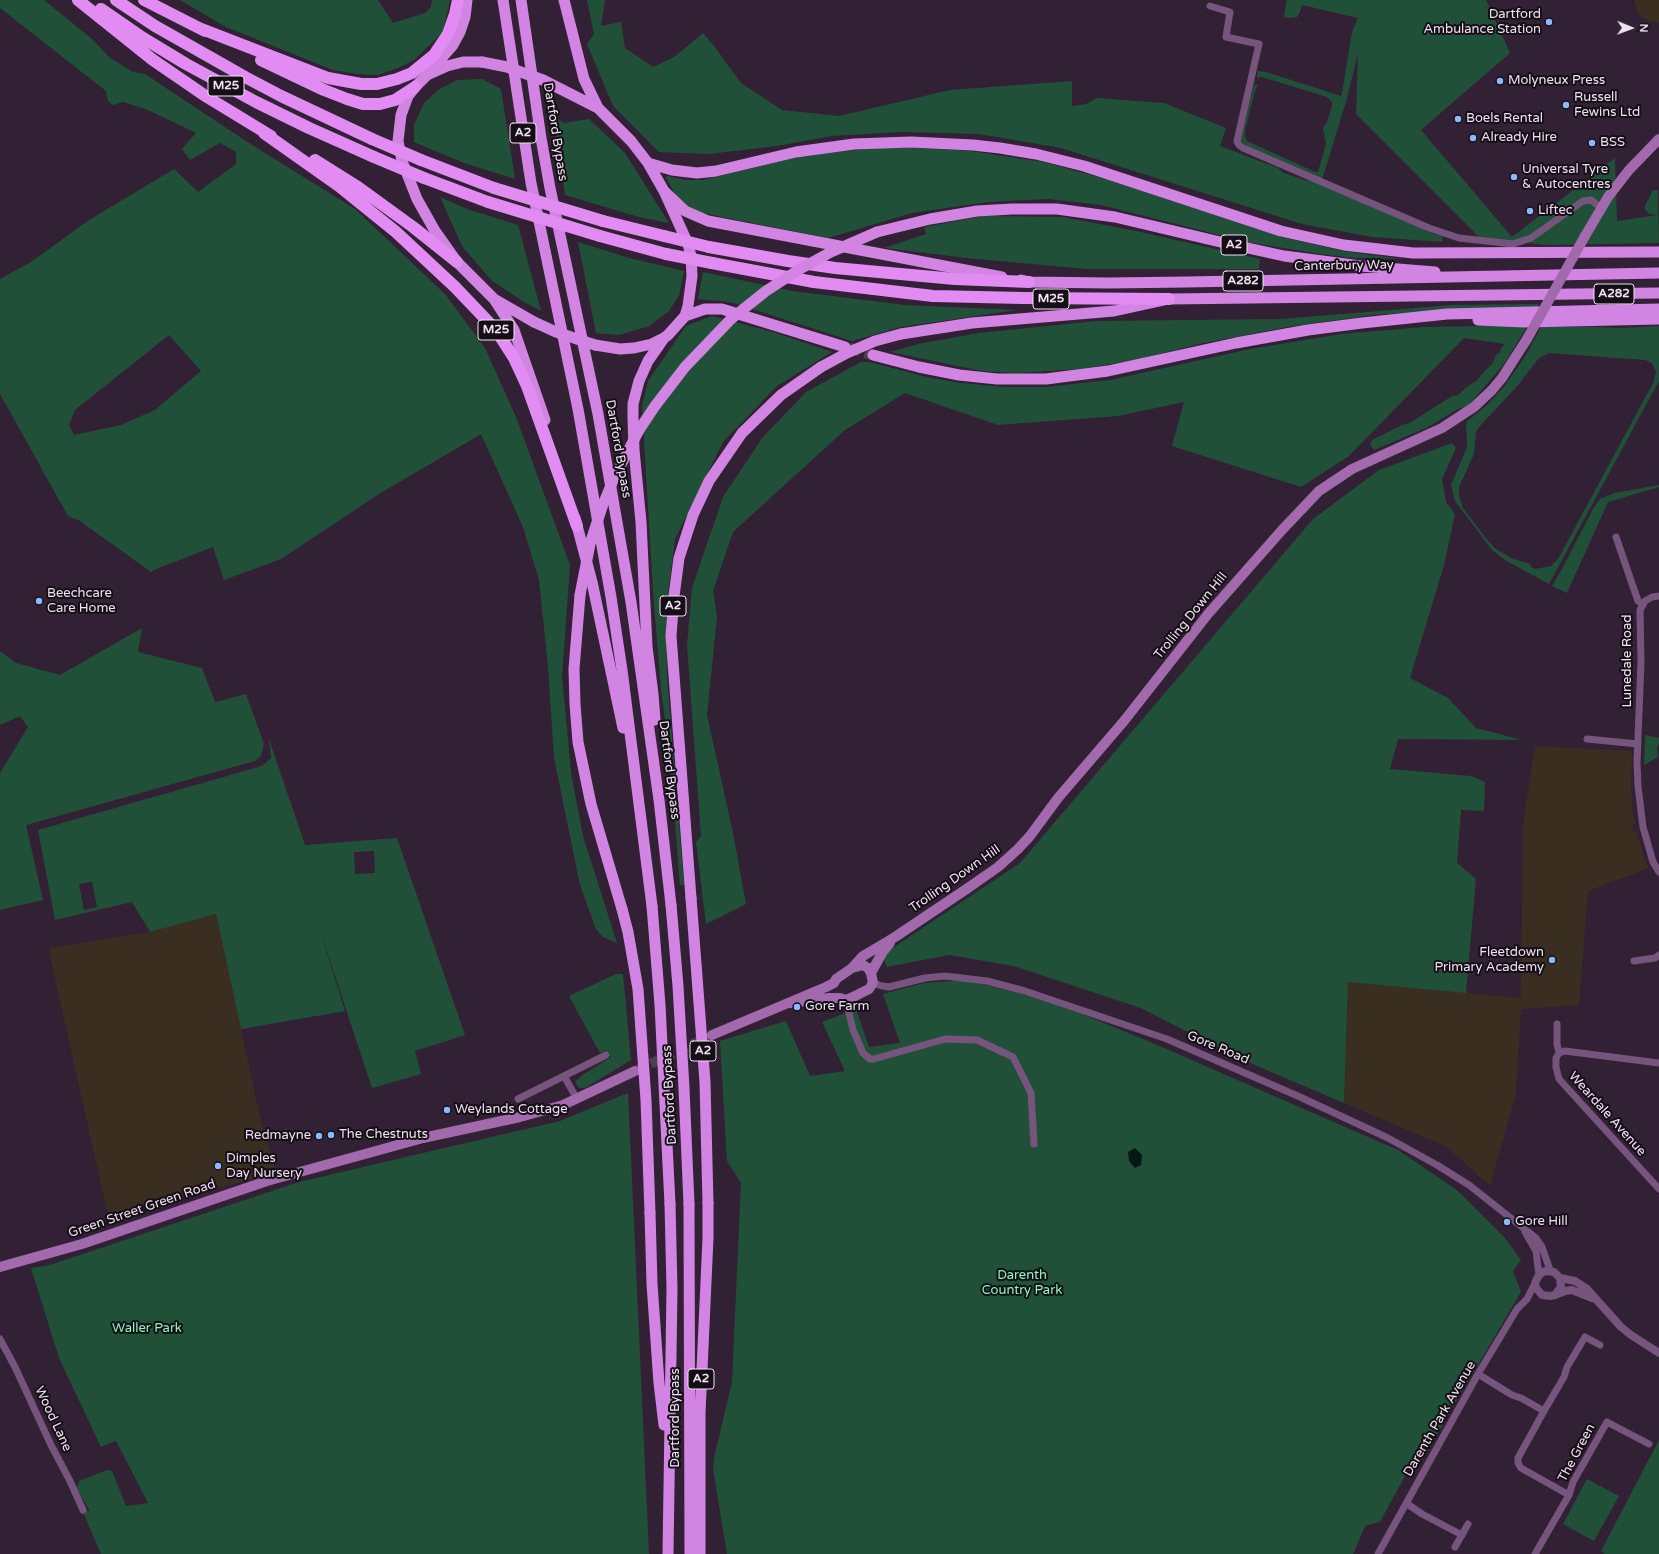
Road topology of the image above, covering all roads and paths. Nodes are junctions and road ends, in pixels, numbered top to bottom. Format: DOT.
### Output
graph roads {
  1 [pos="78,0"];
  2 [pos="87,0"];
  3 [pos="116,0"];
  4 [pos="144,0"];
  5 [pos="458,0"];
  6 [pos="467,0"];
  7 [pos="503,0"];
  8 [pos="521,0"];
  9 [pos="564,0"];
  10 [pos="1210,6"];
  11 [pos="199,28"];
  12 [pos="427,76"];
  13 [pos="415,86"];
  14 [pos="598,108"];
  15 [pos="264,132"];
  16 [pos="1659,139"];
  17 [pos="648,163"];
  18 [pos="664,191"];
  19 [pos="1601,208"];
  20 [pos="1659,252"];
  21 [pos="457,262"];
  22 [pos="1659,273"];
  23 [pos="1457,276"];
  24 [pos="1029,282"];
  25 [pos="1659,293"];
  26 [pos="494,299"];
  27 [pos="1169,299"];
  28 [pos="1659,309"];
  29 [pos="685,316"];
  30 [pos="1659,319"];
  31 [pos="1395,320"];
  32 [pos="664,338"];
  33 [pos="845,347"];
  34 [pos="873,355"];
  35 [pos="577,526"];
  36 [pos="1616,537"];
  37 [pos="1659,596"];
  38 [pos="1642,604"];
  39 [pos="1587,739"];
  40 [pos="1638,744"];
  41 [pos="659,800"];
  42 [pos="639,801"];
  43 [pos="1656,860"];
  44 [pos="1659,872"];
  45 [pos="895,937"];
  46 [pos="1659,955"];
  47 [pos="1634,961"];
  48 [pos="852,968"];
  49 [pos="871,973"];
  50 [pos="834,983"];
  51 [pos="872,983"];
  52 [pos="843,999"];
  53 [pos="790,1003"];
  54 [pos="1558,1024"];
  55 [pos="712,1035"];
  56 [pos="1559,1053"];
  57 [pos="606,1055"];
  58 [pos="1659,1063"];
  59 [pos="636,1071"];
  60 [pos="564,1076"];
  61 [pos="518,1099"];
  62 [pos="577,1099"];
  63 [pos="1034,1144"];
  64 [pos="1659,1189"];
  65 [pos="1524,1229"];
  66 [pos="0,1267"];
  67 [pos="1550,1270"];
  68 [pos="1539,1275"];
  69 [pos="1560,1278"];
  70 [pos="1535,1283"];
  71 [pos="1542,1295"];
  72 [pos="1555,1295"];
  73 [pos="1527,1299"];
  74 [pos="1595,1300"];
  75 [pos="0,1339"];
  76 [pos="1600,1345"];
  77 [pos="1659,1353"];
  78 [pos="1478,1374"];
  79 [pos="1544,1411"];
  80 [pos="1649,1444"];
  81 [pos="668,1458"];
  82 [pos="1569,1495"];
  83 [pos="1406,1503"];
  84 [pos="83,1510"];
  85 [pos="1468,1524"];
  86 [pos="1462,1535"];
  87 [pos="1455,1547"];
  88 [pos="668,1554"];
  89 [pos="690,1554"];
  90 [pos="700,1554"];
  91 [pos="1378,1554"];
  92 [pos="1535,1554"];
  1 -- 15 [label="highway, M25"];
  2 -- 27 [label="highway, M25, bridge"];
  3 -- 24 [label="highway, M25, bridge"];
  4 -- 11 [label="highway"];
  5 -- 11 [label="highway"];
  6 -- 12 [label="highway"];
  7 -- 42 [label="highway, Dartford Bypass / A2"];
  8 -- 41 [label="highway, Dartford Bypass / A2"];
  9 -- 14 [label="highway"];
  10 -- 19 [label="street"];
  11 -- 13 [label="highway"];
  12 -- 13 [label="highway"];
  12 -- 14 [label="highway, bridge"];
  13 -- 21 [label="highway"];
  14 -- 17 [label="highway"];
  15 -- 21 [label="highway, M25"];
  15 -- 35 [label="highway, M25"];
  16 -- 19 [label="main road"];
  17 -- 18 [label="highway"];
  17 -- 20 [label="highway"];
  18 -- 24 [label="highway, Canterbury Way"];
  18 -- 29 [label="highway"];
  19 -- 45 [label="main road, Trolling Down Hill, bridge"];
  21 -- 26 [label="highway"];
  22 -- 23 [label="highway, Canterbury Way / A282"];
  23 -- 24 [label="highway, Canterbury Way / A282"];
  23 -- 81 [label="highway, A2, bridge"];
  25 -- 27 [label="highway, A282"];
  26 -- 32 [label="highway, bridge"];
  26 -- 35 [label="highway"];
  27 -- 90 [label="highway, A2, bridge"];
  28 -- 31 [label="highway"];
  29 -- 32 [label="highway"];
  29 -- 33 [label="highway"];
  30 -- 31 [label="highway"];
  31 -- 34 [label="highway"];
  32 -- 41 [label="highway"];
  35 -- 42 [label="highway"];
  36 -- 38 [label="street, Lunedale Road"];
  37 -- 38 [label="street"];
  38 -- 40 [label="street, Lunedale Road"];
  39 -- 40 [label="street"];
  40 -- 43 [label="street, Lunedale Road"];
  41 -- 89 [label="highway, Dartford Bypass / A2, bridge"];
  42 -- 81 [label="highway, Dartford Bypass / A2, bridge"];
  43 -- 44 [label="street, Lunedale Road"];
  45 -- 48 [label="main road, Trolling Down Hill"];
  45 -- 49 [label="main road, Trolling Down Hill"];
  46 -- 47 [label="street"];
  48 -- 49 [label="main road"];
  48 -- 50 [label="main road"];
  49 -- 51 [label="main road"];
  50 -- 52 [label="main road"];
  50 -- 53 [label="main road"];
  51 -- 52 [label="main road"];
  51 -- 65 [label="street, Gore Road"];
  52 -- 53 [label="main road"];
  52 -- 63 [label="street"];
  53 -- 55 [label="main road"];
  54 -- 56 [label="street, Weardale Avenue"];
  56 -- 58 [label="street"];
  56 -- 64 [label="street, Weardale Avenue"];
  57 -- 60 [label="street"];
  59 -- 62 [label="main road, Green Street Green Road"];
  60 -- 61 [label="street"];
  60 -- 62 [label="street"];
  62 -- 66 [label="main road, Green Street Green Road"];
  65 -- 67 [label="street, Gore Road"];
  65 -- 68 [label="street, Gore Road"];
  67 -- 68 [label="street"];
  67 -- 69 [label="street"];
  68 -- 70 [label="street"];
  69 -- 72 [label="street"];
  69 -- 74 [label="street"];
  70 -- 71 [label="street"];
  70 -- 73 [label="street, Darenth Park Avenue"];
  71 -- 72 [label="street"];
  71 -- 73 [label="street"];
  72 -- 74 [label="street"];
  73 -- 78 [label="street, Darenth Park Avenue"];
  74 -- 77 [label="street"];
  75 -- 84 [label="street, Wood Lane"];
  76 -- 79 [label="street, The Green"];
  78 -- 79 [label="street"];
  78 -- 83 [label="street, Darenth Park Avenue"];
  79 -- 82 [label="street, The Green"];
  80 -- 82 [label="street, The Green"];
  81 -- 88 [label="highway, Dartford Bypass / A2"];
  82 -- 92 [label="street, The Green"];
  83 -- 86 [label="street"];
  83 -- 91 [label="street, Darenth Park Avenue"];
  85 -- 86 [label="street"];
  86 -- 87 [label="street"];
}
